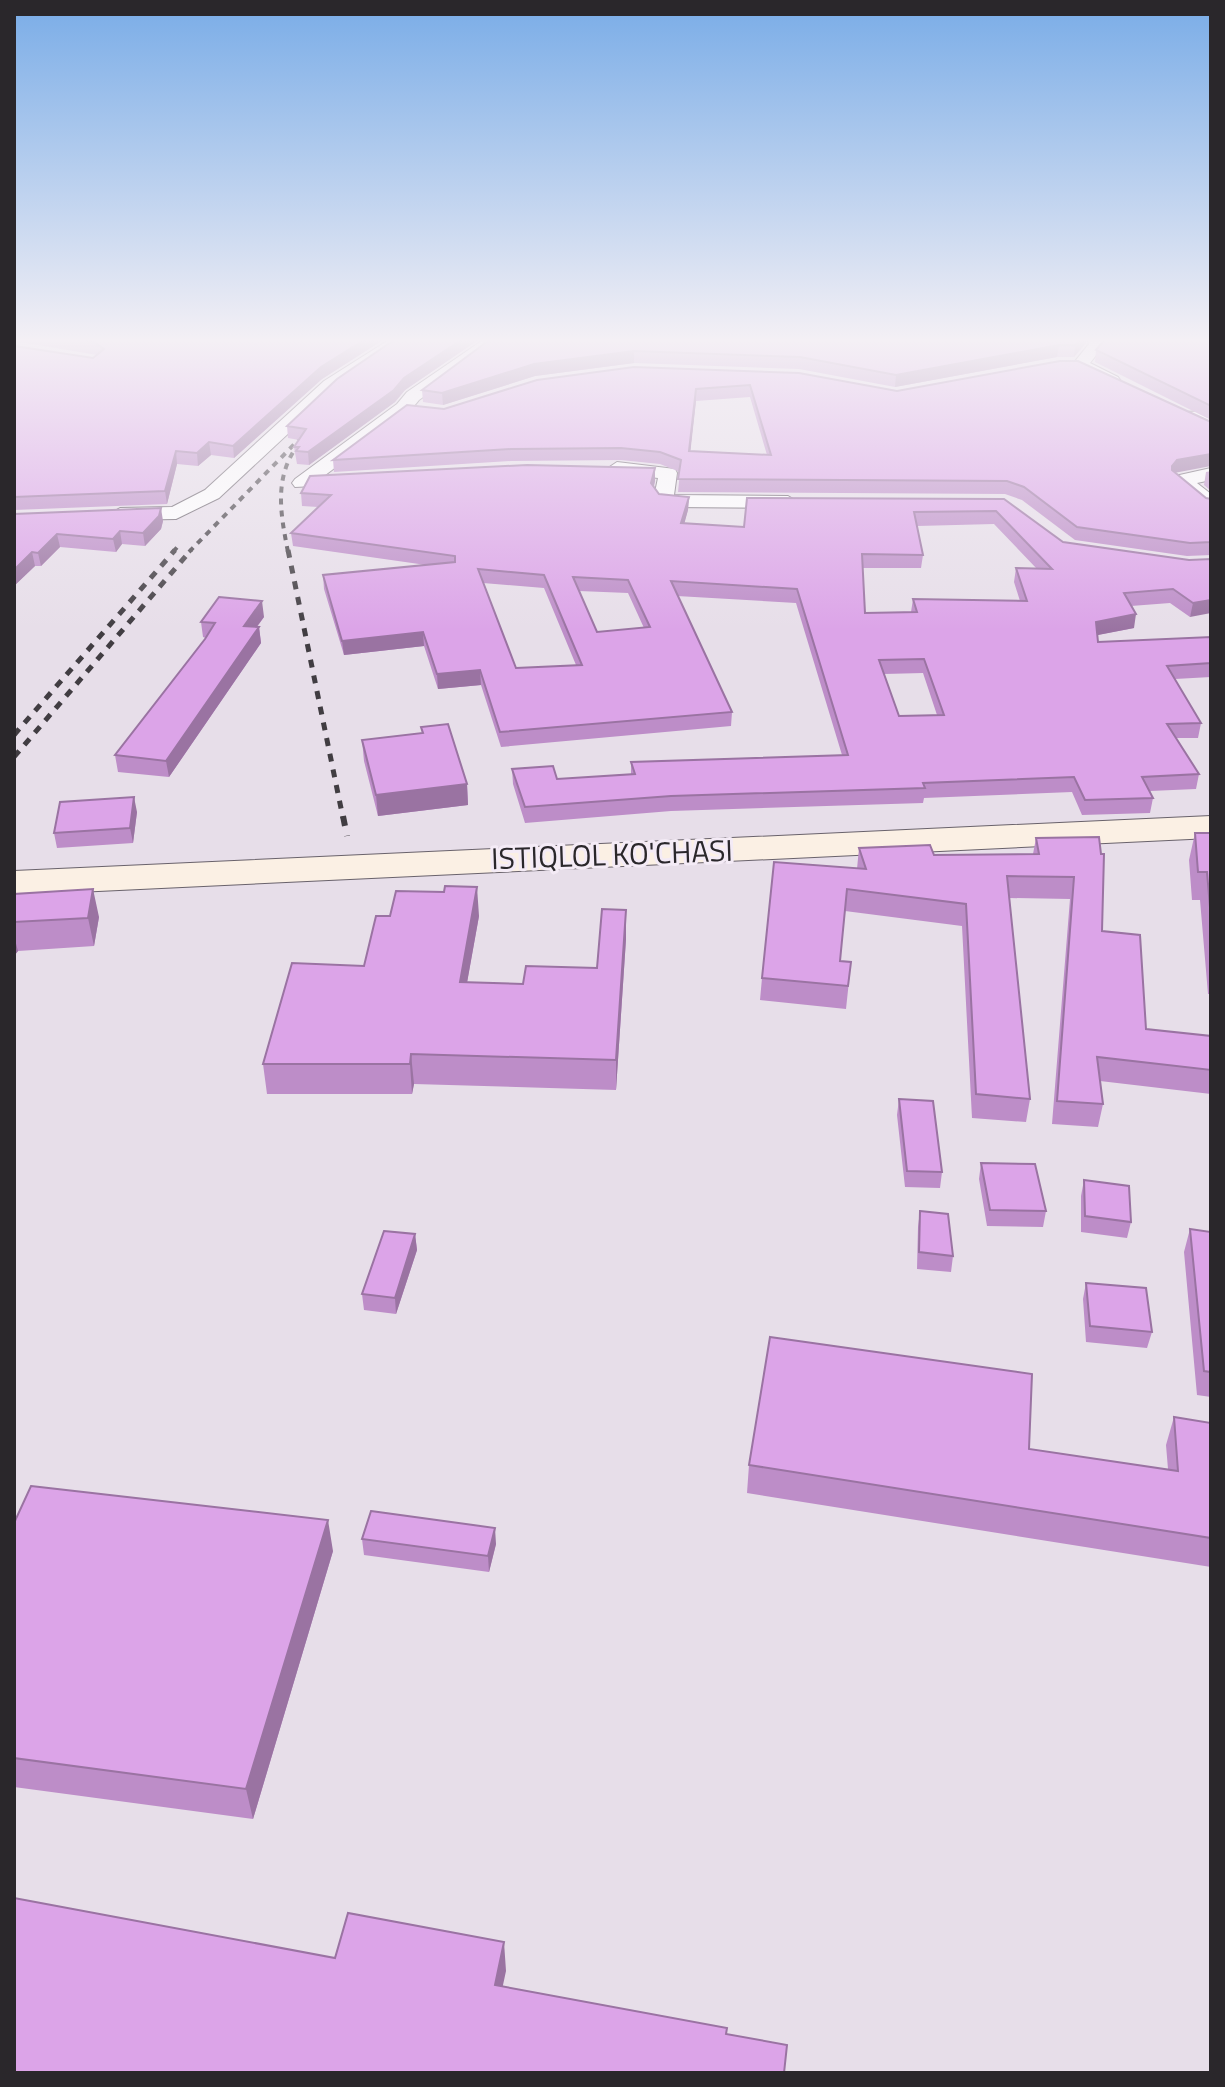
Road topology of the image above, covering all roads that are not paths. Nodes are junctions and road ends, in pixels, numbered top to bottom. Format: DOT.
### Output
graph roads {
  1 [pos="275,435"];
  2 [pos="366,435"];
  3 [pos="600,467"];
  4 [pos="1211,474"];
  5 [pos="366,479"];
  6 [pos="804,502"];
  7 [pos="1211,504"];
  8 [pos="104,514"];
  9 [pos="1211,827"];
  10 [pos="14,883"];
  1 -- 8 [label="street"];
  2 -- 5 [label="street"];
  3 -- 6 [label="street"];
  4 -- 7 [label="street"];
  9 -- 10 [label="main road, ISTIQLOL KO'CHASI"];
}
